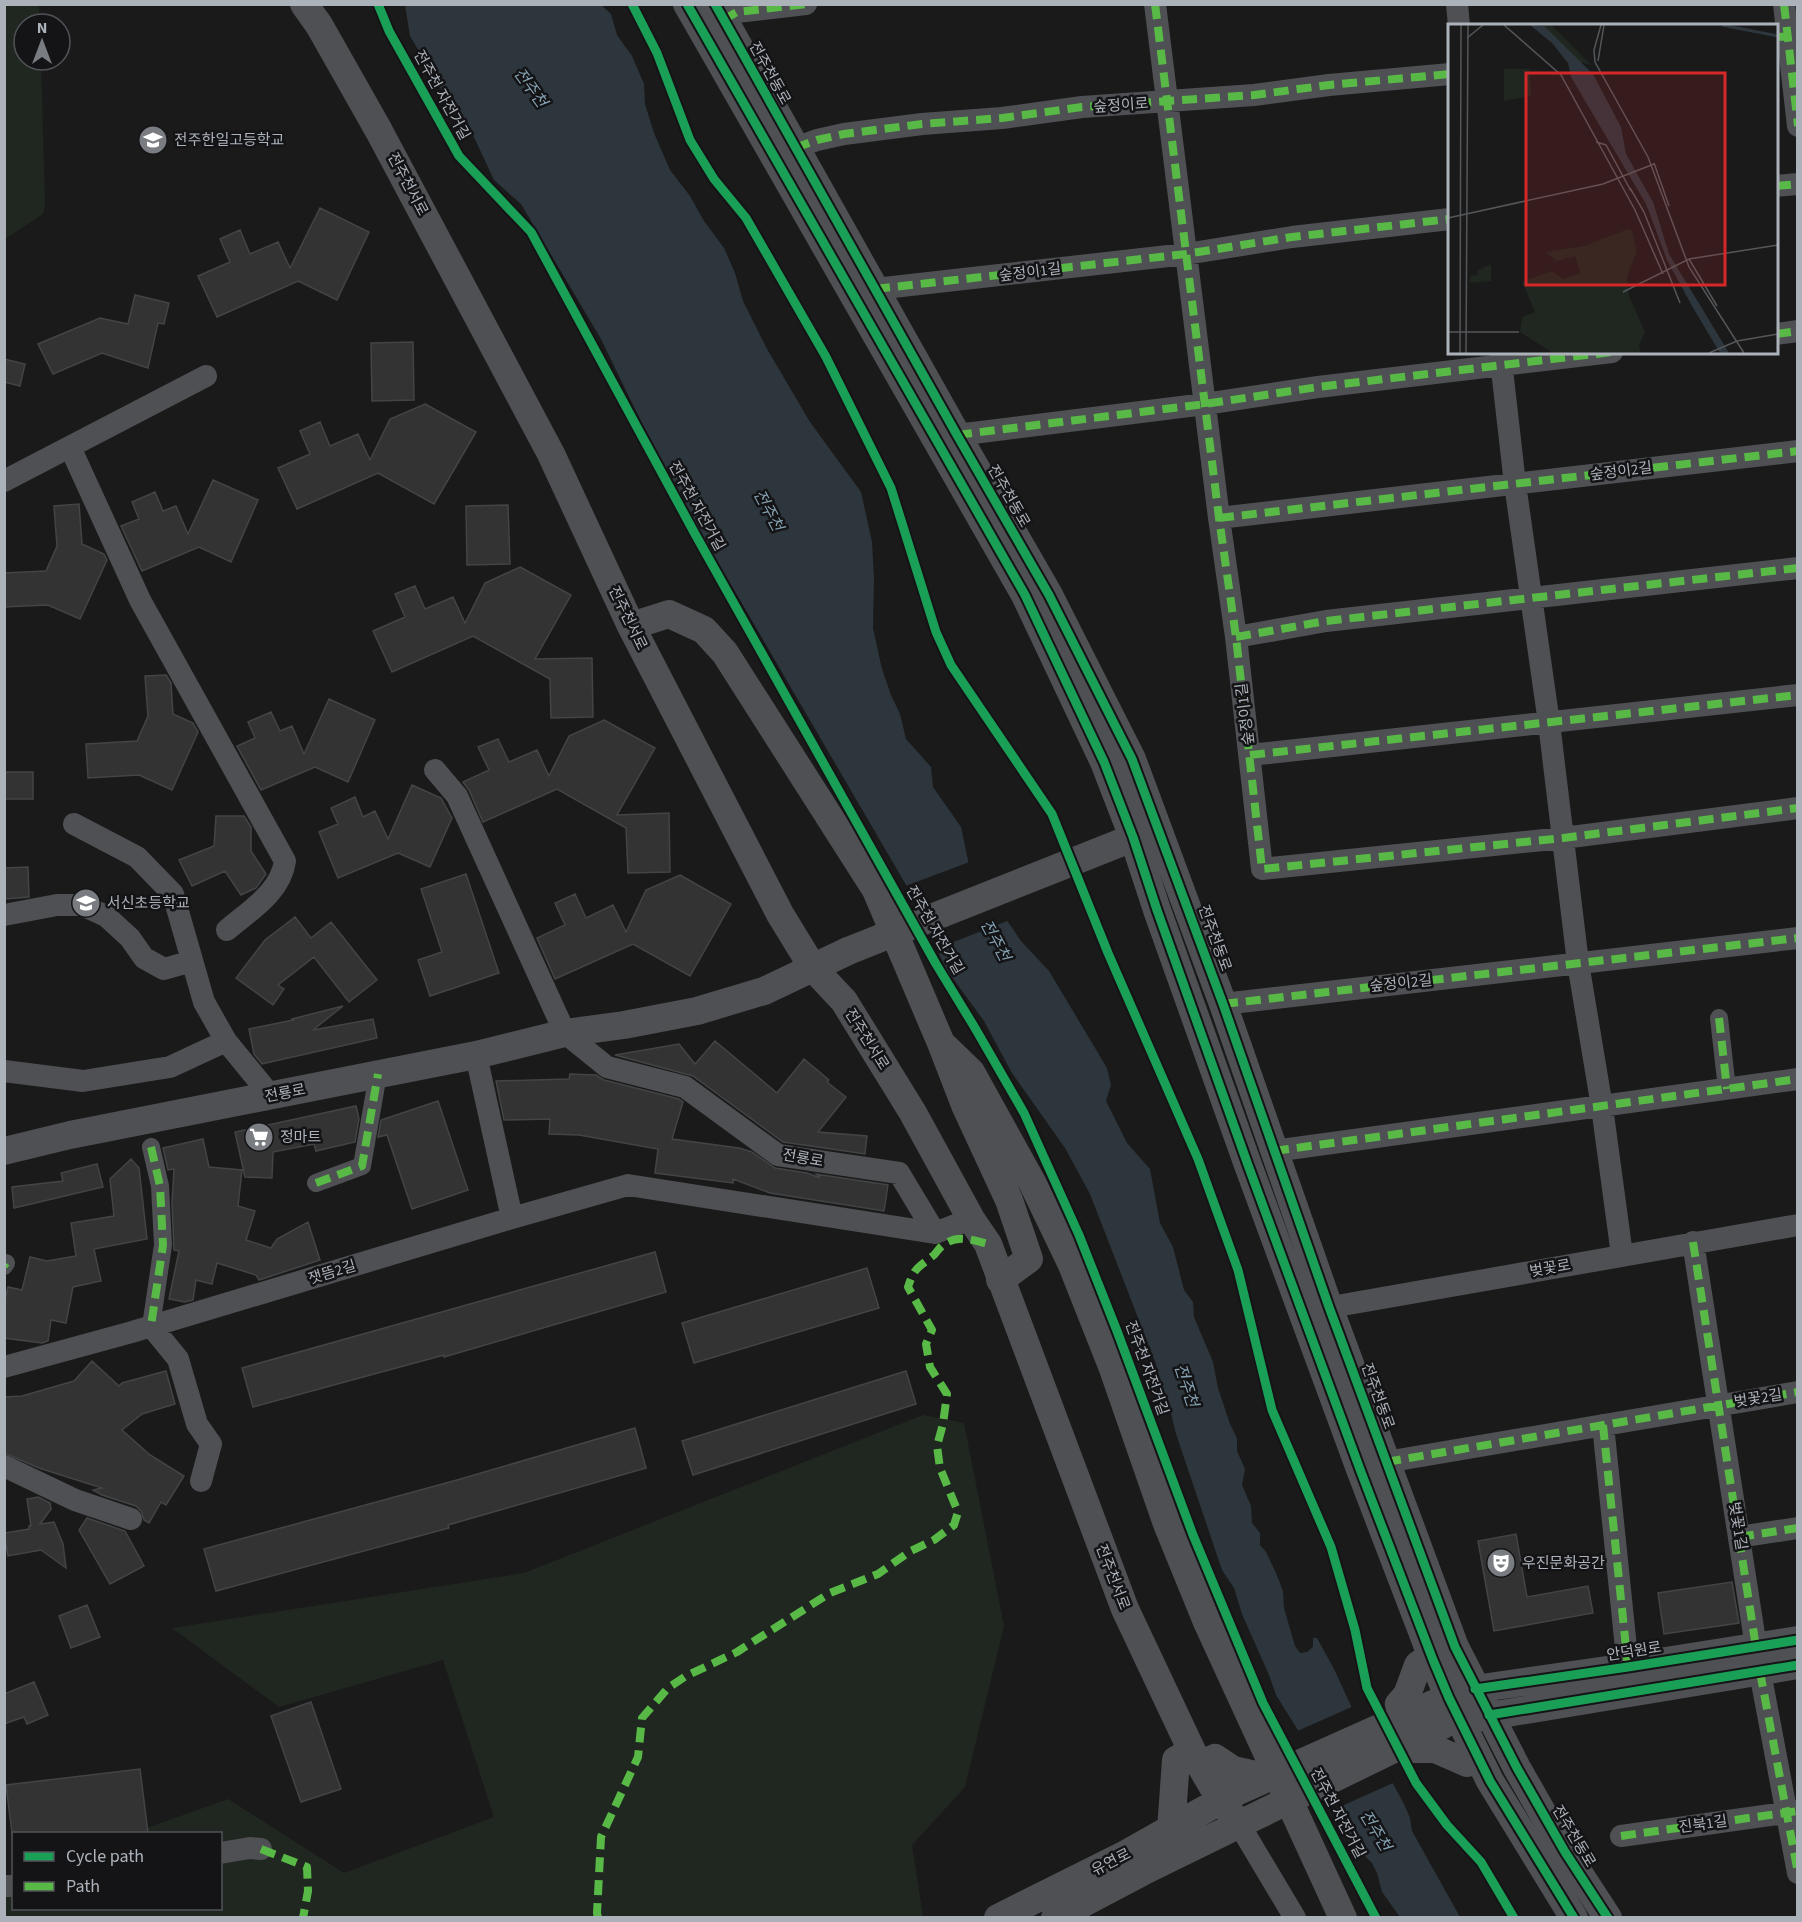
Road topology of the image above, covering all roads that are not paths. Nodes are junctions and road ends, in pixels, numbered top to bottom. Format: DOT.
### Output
graph roads {
  1 [pos="304,4"];
  2 [pos="687,4"];
  3 [pos="806,4"];
  4 [pos="1155,4"];
  5 [pos="1457,4"];
  6 [pos="1784,4"];
  7 [pos="719,12"];
  8 [pos="1459,24"];
  9 [pos="1787,36"];
  10 [pos="1448,74"];
  11 [pos="1167,102"];
  12 [pos="1797,126"];
  13 [pos="795,148"];
  14 [pos="1797,184"];
  15 [pos="1778,186"];
  16 [pos="1448,219"];
  17 [pos="1186,254"];
  18 [pos="875,289"];
  19 [pos="1797,331"];
  20 [pos="1778,334"];
  21 [pos="1575,354"];
  22 [pos="1501,358"];
  23 [pos="206,376"];
  24 [pos="1206,404"];
  25 [pos="957,435"];
  26 [pos="70,447"];
  27 [pos="1797,451"];
  28 [pos="4,482"];
  29 [pos="1515,484"];
  30 [pos="1219,518"];
  31 [pos="1797,568"];
  32 [pos="1530,598"];
  33 [pos="631,626"];
  34 [pos="1236,637"];
  35 [pos="1797,694"];
  36 [pos="1549,723"];
  37 [pos="1250,755"];
  38 [pos="435,770"];
  39 [pos="1797,807"];
  40 [pos="74,824"];
  41 [pos="1137,836"];
  42 [pos="1563,838"];
  43 [pos="4,915"];
  44 [pos="227,930"];
  45 [pos="1797,938"];
  46 [pos="192,961"];
  47 [pos="1578,963"];
  48 [pos="813,968"];
  49 [pos="1223,1004"];
  50 [pos="1719,1018"];
  51 [pos="565,1033"];
  52 [pos="226,1041"];
  53 [pos="941,1043"];
  54 [pos="476,1055"];
  55 [pos="4,1071"];
  56 [pos="378,1074"];
  57 [pos="1797,1079"];
  58 [pos="1727,1089"];
  59 [pos="272,1096"];
  60 [pos="1602,1107"];
  61 [pos="151,1147"];
  62 [pos="1274,1150"];
  63 [pos="4,1151"];
  64 [pos="316,1183"];
  65 [pos="512,1218"];
  66 [pos="971,1219"];
  67 [pos="1797,1225"];
  68 [pos="935,1233"];
  69 [pos="1693,1242"];
  70 [pos="1622,1255"];
  71 [pos="1000,1280"];
  72 [pos="1316,1310"];
  73 [pos="151,1326"];
  74 [pos="4,1367"];
  75 [pos="1797,1392"];
  76 [pos="1719,1404"];
  77 [pos="1603,1425"];
  78 [pos="1386,1462"];
  79 [pos="4,1466"];
  80 [pos="201,1481"];
  81 [pos="131,1519"];
  82 [pos="1797,1528"];
  83 [pos="1739,1537"];
  84 [pos="1797,1640"];
  85 [pos="1425,1660"];
  86 [pos="1758,1660"];
  87 [pos="1797,1665"];
  88 [pos="1628,1667"];
  89 [pos="1452,1707"];
  90 [pos="1489,1715"];
  91 [pos="1406,1730"];
  92 [pos="1202,1758"];
  93 [pos="1467,1758"];
  94 [pos="1269,1778"];
  95 [pos="1227,1797"];
  96 [pos="1792,1812"];
  97 [pos="1243,1822"];
  98 [pos="1171,1830"];
  99 [pos="1621,1836"];
  100 [pos="261,1849"];
  101 [pos="222,1853"];
  102 [pos="1797,1872"];
  103 [pos="998,1917"];
  104 [pos="1056,1917"];
  105 [pos="1295,1917"];
  106 [pos="1343,1917"];
  107 [pos="1574,1917"];
  108 [pos="1608,1917"];
  1 -- 33 [label="street, 전주천서로"];
  2 -- 41 [label="street, 전주천동로"];
  3 -- 7 [label="street"];
  4 -- 11 [label="street, 숲정이1길"];
  5 -- 8 [label="street"];
  6 -- 9 [label="street"];
  7 -- 13 [label="street, 전주천동로"];
  9 -- 12 [label="street"];
  10 -- 11 [label="street, 숲정이로"];
  11 -- 13 [label="street, 숲정이로"];
  11 -- 17 [label="street, 숲정이1길"];
  13 -- 18 [label="street, 전주천동로"];
  14 -- 15 [label="street"];
  16 -- 17 [label="street, 숲정이1길"];
  17 -- 18 [label="street, 숲정이1길"];
  17 -- 24 [label="street, 숲정이1길"];
  18 -- 25 [label="street, 전주천동로"];
  19 -- 20 [label="street"];
  21 -- 22 [label="street"];
  22 -- 24 [label="street"];
  22 -- 29 [label="street"];
  23 -- 26 [label="street"];
  24 -- 25 [label="street"];
  24 -- 30 [label="street, 숲정이1길"];
  25 -- 41 [label="street, 전주천동로"];
  26 -- 28 [label="street"];
  26 -- 44 [label="street"];
  27 -- 29 [label="street, 숲정이2길"];
  29 -- 30 [label="street, 숲정이2길"];
  29 -- 32 [label="street"];
  30 -- 34 [label="street, 숲정이1길"];
  31 -- 32 [label="street"];
  32 -- 34 [label="street"];
  32 -- 36 [label="street"];
  33 -- 48 [label="street, 전주천서로"];
  33 -- 53 [label="street"];
  34 -- 37 [label="street, 숲정이1길"];
  35 -- 36 [label="street"];
  36 -- 37 [label="street, 숲정이1길"];
  36 -- 42 [label="street"];
  37 -- 42 [label="street, 숲정이1길"];
  38 -- 51 [label="street"];
  39 -- 42 [label="street"];
  40 -- 46 [label="street"];
  41 -- 48 [label="street, 전룡로, bridge"];
  41 -- 49 [label="street, 전주천동로"];
  41 -- 72 [label="street, 전주천동로"];
  42 -- 47 [label="street"];
  43 -- 46 [label="street"];
  45 -- 47 [label="street, 숲정이2길"];
  46 -- 52 [label="street"];
  47 -- 49 [label="street, 숲정이2길"];
  47 -- 60 [label="street"];
  48 -- 51 [label="street, 전룡로"];
  48 -- 66 [label="street, 전주천서로"];
  49 -- 62 [label="street, 전주천동로"];
  50 -- 58 [label="street"];
  51 -- 54 [label="street, 전룡로"];
  51 -- 68 [label="street, 전룡로"];
  52 -- 55 [label="street"];
  52 -- 59 [label="street"];
  53 -- 71 [label="street"];
  53 -- 106 [label="street"];
  54 -- 56 [label="street, 전룡로"];
  54 -- 65 [label="street"];
  56 -- 59 [label="street, 전룡로"];
  56 -- 64 [label="street"];
  57 -- 58 [label="street"];
  58 -- 60 [label="street"];
  59 -- 63 [label="street, 전룡로"];
  60 -- 62 [label="street"];
  60 -- 70 [label="street"];
  61 -- 73 [label="street"];
  62 -- 72 [label="street, 전주천동로"];
  65 -- 68 [label="street"];
  65 -- 73 [label="street, 잿뜸2길"];
  66 -- 68 [label="street"];
  66 -- 71 [label="street, 전주천서로"];
  67 -- 69 [label="street, 벚꽃로"];
  69 -- 70 [label="street, 벚꽃로"];
  69 -- 76 [label="street, 벚꽃1길"];
  70 -- 72 [label="street, 벚꽃로"];
  71 -- 92 [label="street, 전주천서로"];
  72 -- 78 [label="street, 전주천동로"];
  72 -- 85 [label="street, 전주천동로"];
  73 -- 74 [label="street, 잿뜸2길"];
  73 -- 80 [label="street"];
  75 -- 76 [label="street, 벚꽃2길"];
  76 -- 77 [label="street"];
  76 -- 83 [label="street, 벚꽃1길"];
  77 -- 78 [label="street"];
  77 -- 88 [label="street"];
  78 -- 89 [label="street, 전주천동로"];
  79 -- 81 [label="street"];
  82 -- 83 [label="street"];
  83 -- 86 [label="street, 벚꽃1길"];
  84 -- 86 [label="street, 안덕원로"];
  85 -- 89 [label="street, 전주천동로"];
  85 -- 91 [label="street"];
  86 -- 87 [label="street, 안덕원로"];
  86 -- 88 [label="street, 안덕원로"];
  86 -- 90 [label="street, 안덕원로"];
  86 -- 96 [label="street"];
  88 -- 89 [label="street, 안덕원로"];
  89 -- 90 [label="street, 전주천동로"];
  89 -- 91 [label="street, 안덕원로, bridge"];
  89 -- 93 [label="street, 전주천동로"];
  90 -- 108 [label="street, 전주천동로"];
  91 -- 93 [label="street"];
  91 -- 94 [label="street, 유연로, bridge"];
  91 -- 97 [label="street, 유연로, bridge"];
  92 -- 94 [label="street"];
  92 -- 95 [label="street, 전주천서로"];
  92 -- 98 [label="street"];
  93 -- 107 [label="street, 전주천동로"];
  94 -- 95 [label="street, 유연로, bridge"];
  95 -- 97 [label="street, 전주천서로"];
  95 -- 98 [label="street, 유연로"];
  96 -- 99 [label="street, 진북1길"];
  96 -- 102 [label="street"];
  97 -- 104 [label="street, 유연로"];
  97 -- 105 [label="street, 전주천서로"];
  98 -- 103 [label="street, 유연로"];
  100 -- 101 [label="street"];
}
